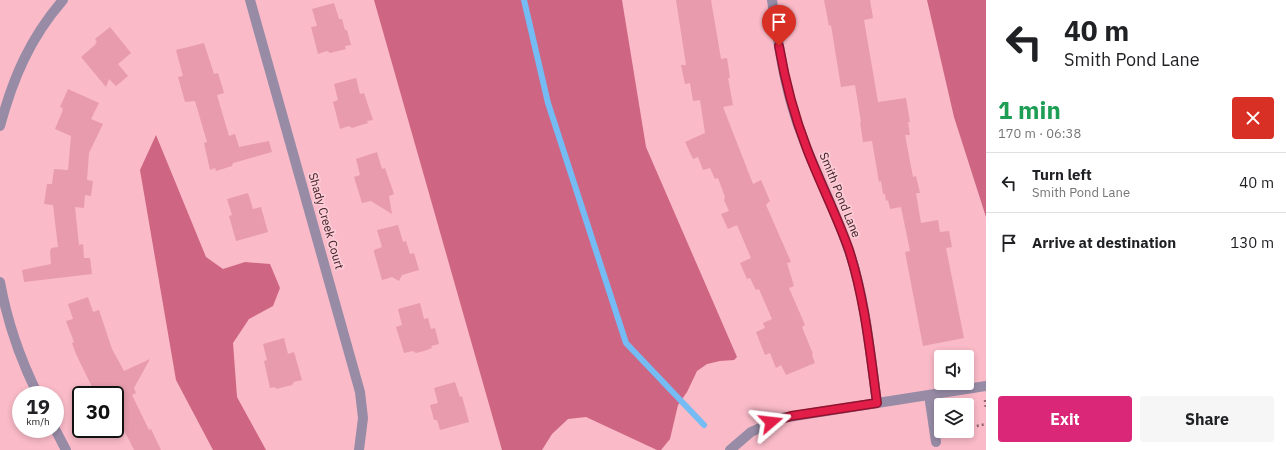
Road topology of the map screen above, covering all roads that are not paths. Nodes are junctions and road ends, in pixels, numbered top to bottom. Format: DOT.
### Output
graph roads {
  1 [pos="63,0"];
  2 [pos="250,0"];
  3 [pos="772,0"];
  4 [pos="4,92"];
  5 [pos="0,126"];
  6 [pos="0,282"];
  7 [pos="34,386"];
  8 [pos="986,386"];
  9 [pos="929,395"];
  10 [pos="877,403"];
  11 [pos="60,438"];
  12 [pos="936,442"];
  13 [pos="66,450"];
  14 [pos="359,450"];
  15 [pos="730,450"];
  1 -- 4 [label="street"];
  2 -- 14 [label="street, Shady Creek Court"];
  3 -- 10 [label="street, Smith Pond Lane"];
  4 -- 5 [label="street"];
  6 -- 7 [label="street"];
  8 -- 9 [label="street"];
  9 -- 10 [label="street"];
  9 -- 12 [label="street"];
  10 -- 15 [label="street"];
  11 -- 13 [label="street"];
}
